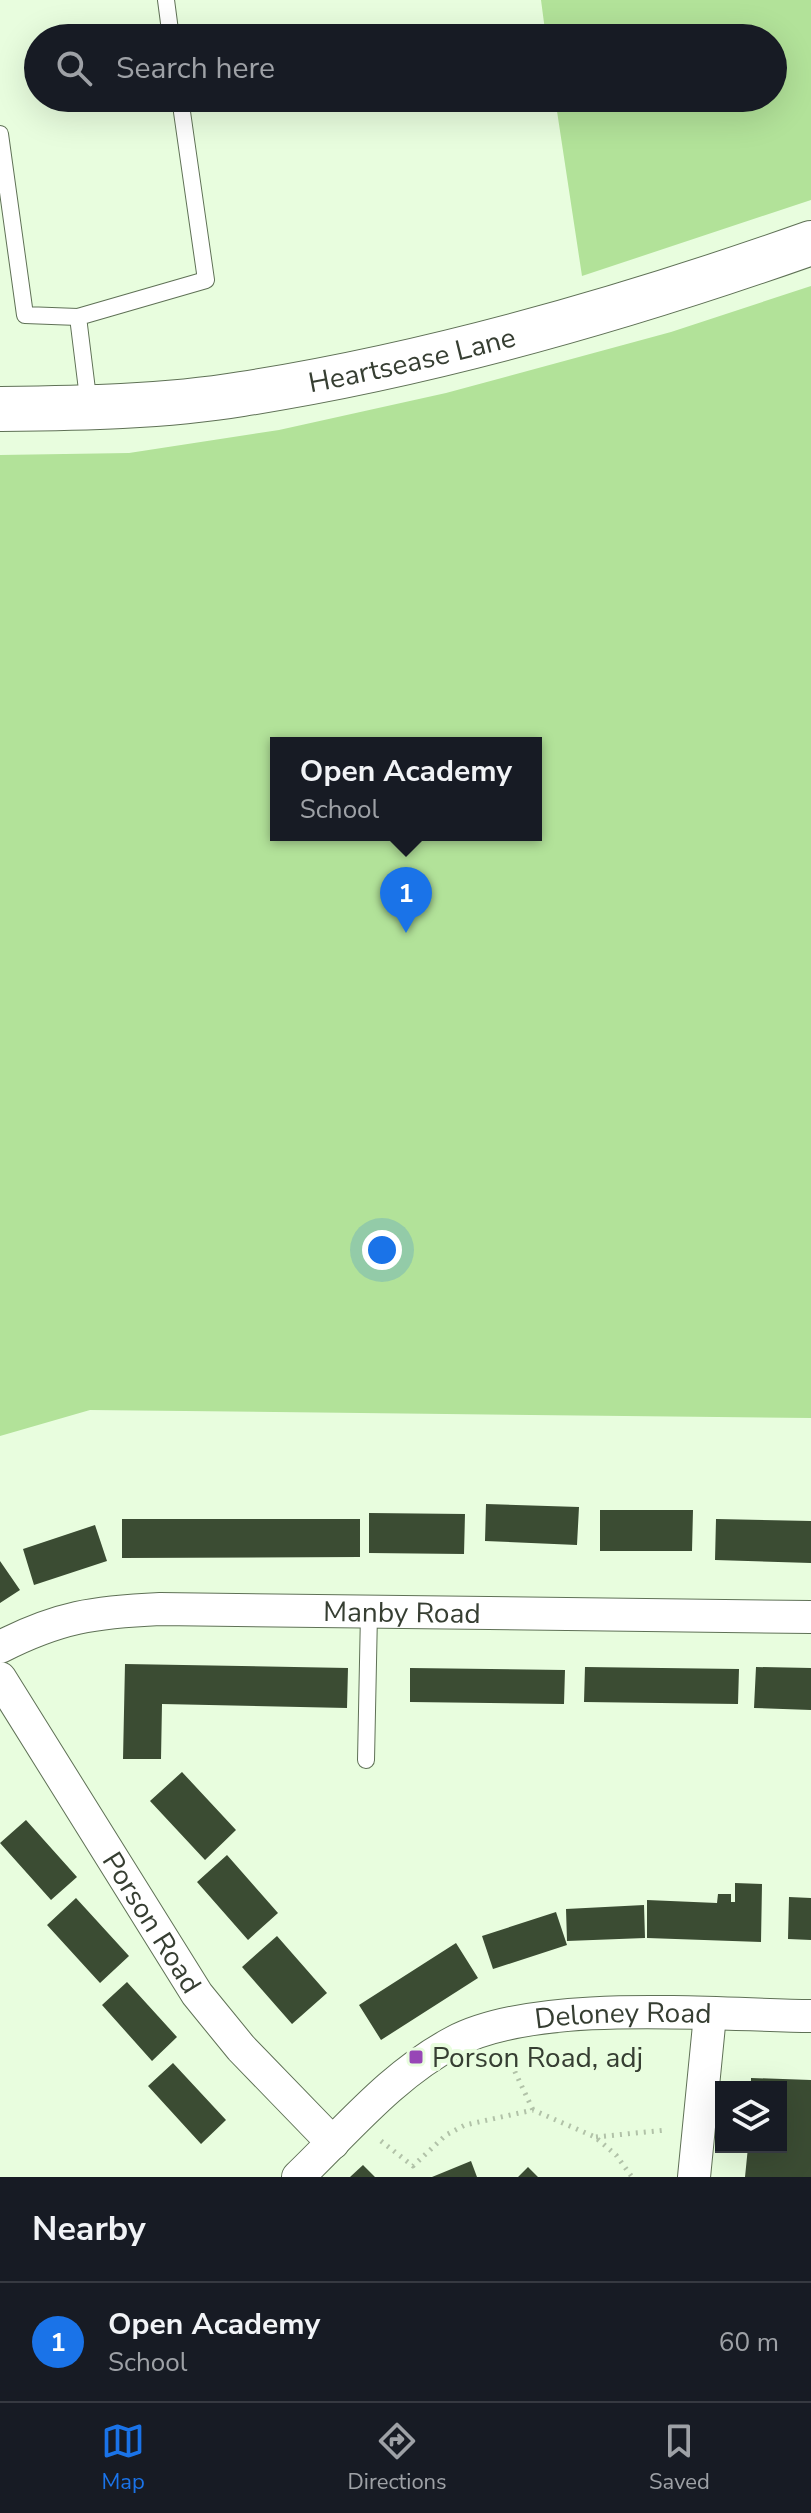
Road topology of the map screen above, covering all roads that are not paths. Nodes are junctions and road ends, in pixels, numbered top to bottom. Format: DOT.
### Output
graph roads {
  1 [pos="166,0"];
  2 [pos="169,24"];
  3 [pos="182,112"];
  4 [pos="0,134"];
  5 [pos="811,243"];
  6 [pos="78,317"];
  7 [pos="89,408"];
  8 [pos="0,409"];
  9 [pos="369,1613"];
  10 [pos="811,1617"];
  11 [pos="0,1647"];
  12 [pos="0,1678"];
  13 [pos="366,1760"];
  14 [pos="710,2015"];
  15 [pos="811,2016"];
  16 [pos="333,2143"];
  17 [pos="298,2177"];
  18 [pos="694,2177"];
  1 -- 2 [label="lane"];
  3 -- 6 [label="lane"];
  4 -- 6 [label="lane"];
  5 -- 7 [label="highway, Heartsease Lane"];
  6 -- 7 [label="lane"];
  7 -- 8 [label="highway, Heartsease Lane"];
  9 -- 10 [label="street, Manby Road"];
  9 -- 11 [label="street, Manby Road"];
  9 -- 13 [label="lane"];
  12 -- 16 [label="street, Porson Road"];
  14 -- 15 [label="street, Deloney Road"];
  14 -- 16 [label="street, Deloney Road"];
  14 -- 18 [label="street"];
  16 -- 17 [label="street, Deloney Road"];
}
